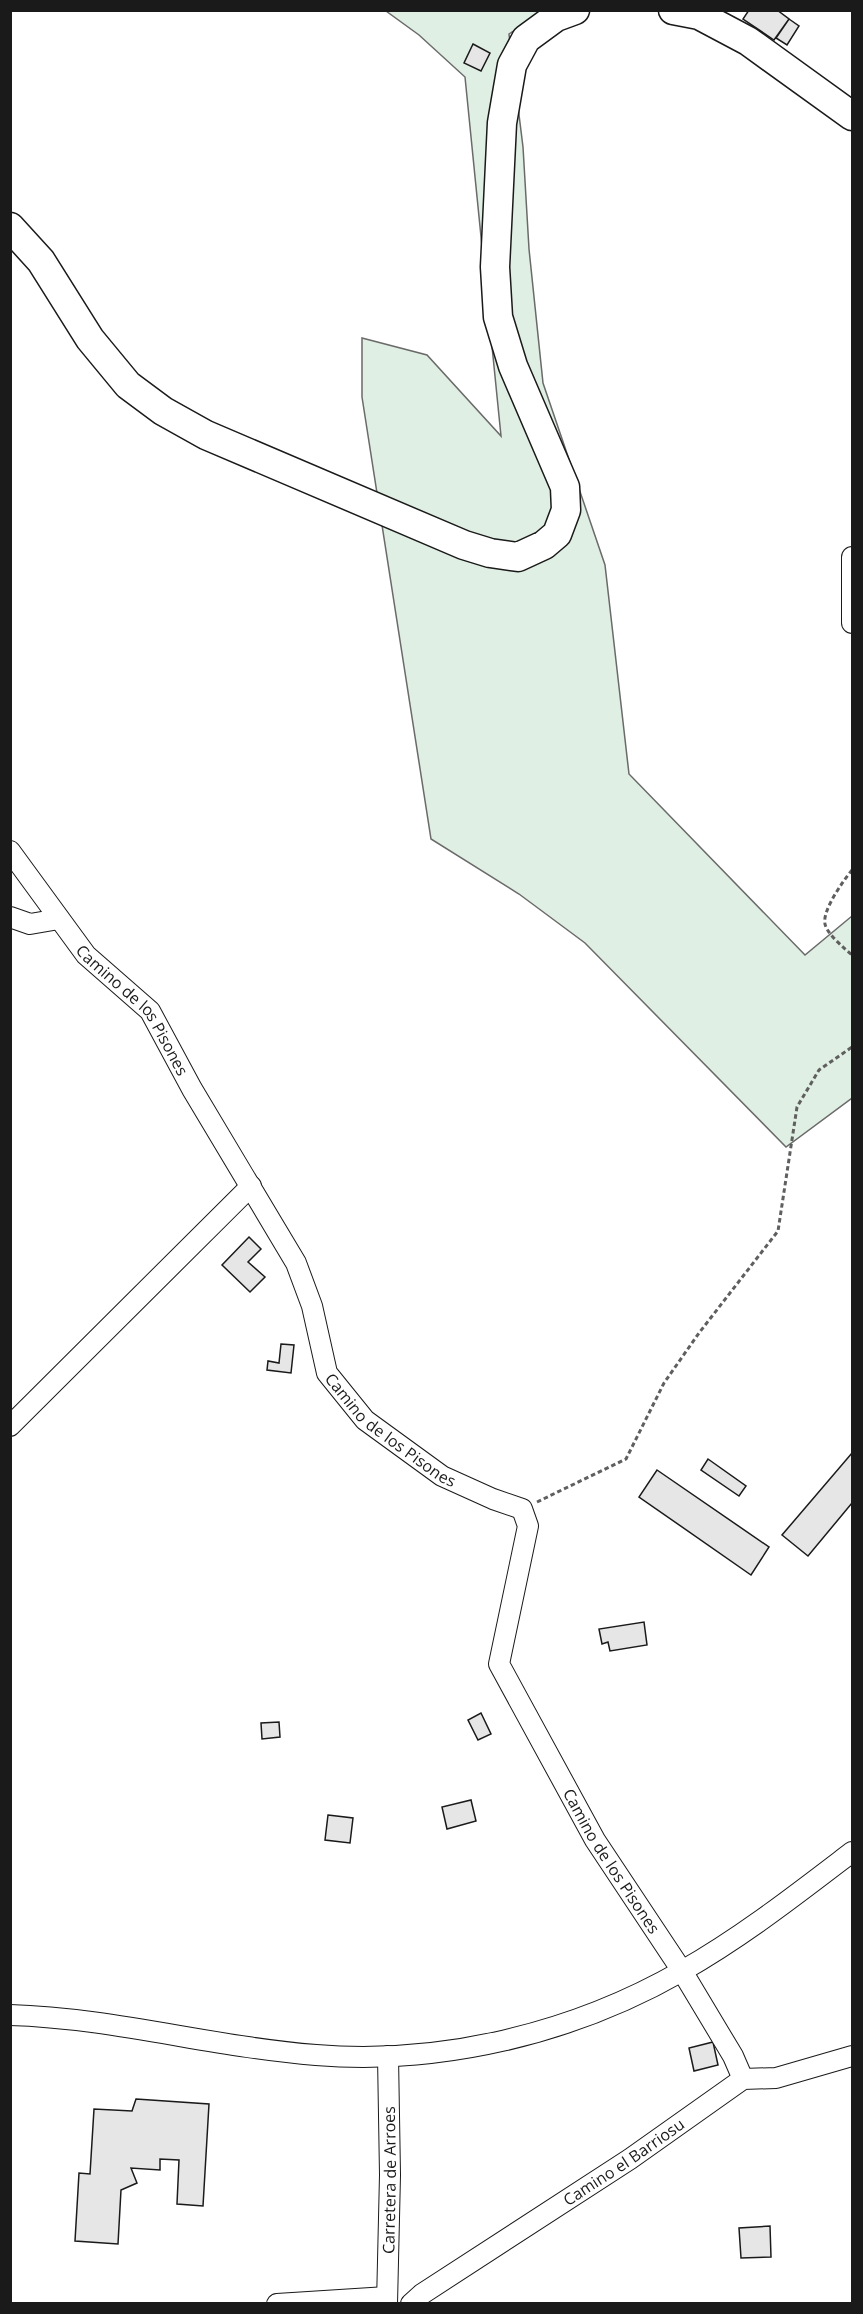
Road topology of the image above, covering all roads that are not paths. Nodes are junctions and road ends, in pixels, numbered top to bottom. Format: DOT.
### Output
graph roads {
  1 [pos="575,10"];
  2 [pos="673,10"];
  3 [pos="852,116"];
  4 [pos="10,227"];
  5 [pos="852,557"];
  6 [pos="852,623"];
  7 [pos="10,851"];
  8 [pos="10,917"];
  9 [pos="60,919"];
  10 [pos="250,1186"];
  11 [pos="10,1426"];
  12 [pos="852,1852"];
  13 [pos="682,1971"];
  14 [pos="10,2015"];
  15 [pos="388,2056"];
  16 [pos="852,2056"];
  17 [pos="743,2079"];
  18 [pos="387,2300"];
  19 [pos="278,2304"];
  20 [pos="411,2304"];
  1 -- 4 [label="highway"];
  2 -- 3 [label="highway"];
  5 -- 6 [label="street"];
  7 -- 9 [label="street, Camino de los Pisones"];
  8 -- 9 [label="street"];
  9 -- 10 [label="street, Camino de los Pisones"];
  10 -- 11 [label="street"];
  10 -- 13 [label="street, Camino de los Pisones"];
  12 -- 13 [label="street"];
  13 -- 15 [label="street"];
  13 -- 17 [label="street, Camino de los Pisones"];
  14 -- 15 [label="street"];
  15 -- 18 [label="street, Carretera de Arroes"];
  16 -- 17 [label="street"];
  17 -- 20 [label="street, Camino el Barriosu"];
  18 -- 19 [label="street"];
}
